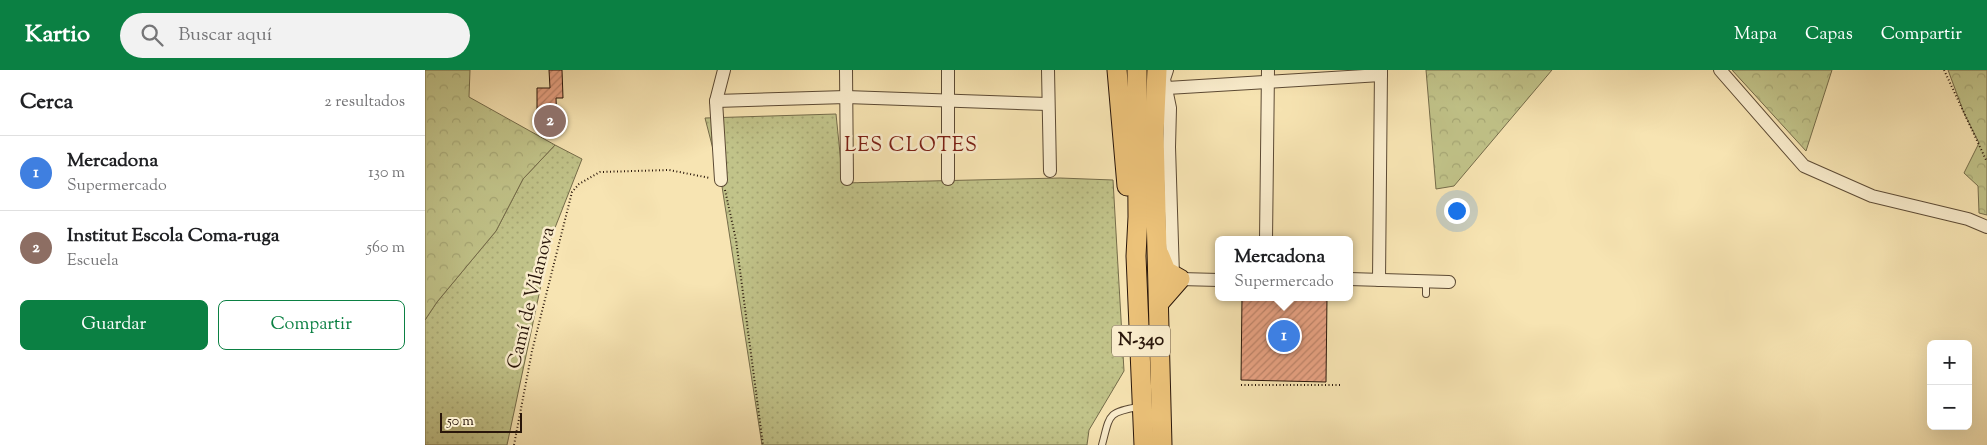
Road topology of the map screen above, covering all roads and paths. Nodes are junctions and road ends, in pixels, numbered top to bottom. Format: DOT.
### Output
graph roads {
  1 [pos="724,70"];
  2 [pos="846,70"];
  3 [pos="947,70"];
  4 [pos="1048,70"];
  5 [pos="1117,70"];
  6 [pos="1137,70"];
  7 [pos="1157,70"];
  8 [pos="1167,70"];
  9 [pos="1719,70"];
  10 [pos="1944,70"];
  11 [pos="1381,72"];
  12 [pos="1268,76"];
  13 [pos="1167,88"];
  14 [pos="846,97"];
  15 [pos="716,101"];
  16 [pos="947,102"];
  17 [pos="1048,104"];
  18 [pos="1154,134"];
  19 [pos="1986,156"];
  20 [pos="1987,162"];
  21 [pos="1050,171"];
  22 [pos="847,179"];
  23 [pos="721,180"];
  24 [pos="948,180"];
  25 [pos="1987,227"];
  26 [pos="1266,236"];
  27 [pos="1136,238"];
  28 [pos="1157,241"];
  29 [pos="1176,277"];
  30 [pos="1215,280"];
  31 [pos="1353,280"];
  32 [pos="1379,280"];
  33 [pos="1449,282"];
  34 [pos="1159,303"];
  35 [pos="1241,385"];
  36 [pos="1341,385"];
  37 [pos="1143,406"];
  38 [pos="514,445"];
  39 [pos="763,445"];
  40 [pos="1102,445"];
  41 [pos="1144,445"];
  42 [pos="1163,445"];
  1 -- 15 [label="street"];
  2 -- 14 [label="street"];
  3 -- 16 [label="street"];
  4 -- 17 [label="street"];
  5 -- 27 [label="main road"];
  6 -- 27 [label="main road, N-340"];
  7 -- 18 [label="main road"];
  8 -- 13 [label="street"];
  9 -- 25 [label="street"];
  10 -- 19 [label="path"];
  11 -- 12 [label="street"];
  11 -- 32 [label="street"];
  12 -- 13 [label="street"];
  12 -- 26 [label="street"];
  13 -- 18 [label="street"];
  13 -- 29 [label="street"];
  14 -- 15 [label="street"];
  14 -- 16 [label="street"];
  14 -- 22 [label="street"];
  15 -- 23 [label="street"];
  16 -- 17 [label="street"];
  16 -- 24 [label="street"];
  17 -- 21 [label="street"];
  18 -- 28 [label="main road"];
  19 -- 20 [label="path"];
  23 -- 38 [label="path, Camí de Vilanova"];
  23 -- 39 [label="path"];
  27 -- 37 [label="main road, N-340"];
  28 -- 29 [label="main road"];
  28 -- 34 [label="main road"];
  29 -- 30 [label="street"];
  29 -- 34 [label="main road"];
  31 -- 32 [label="street"];
  32 -- 33 [label="street"];
  34 -- 42 [label="main road"];
  35 -- 36 [label="path"];
  37 -- 40 [label="lane"];
  37 -- 41 [label="main road, N-340"];
}
